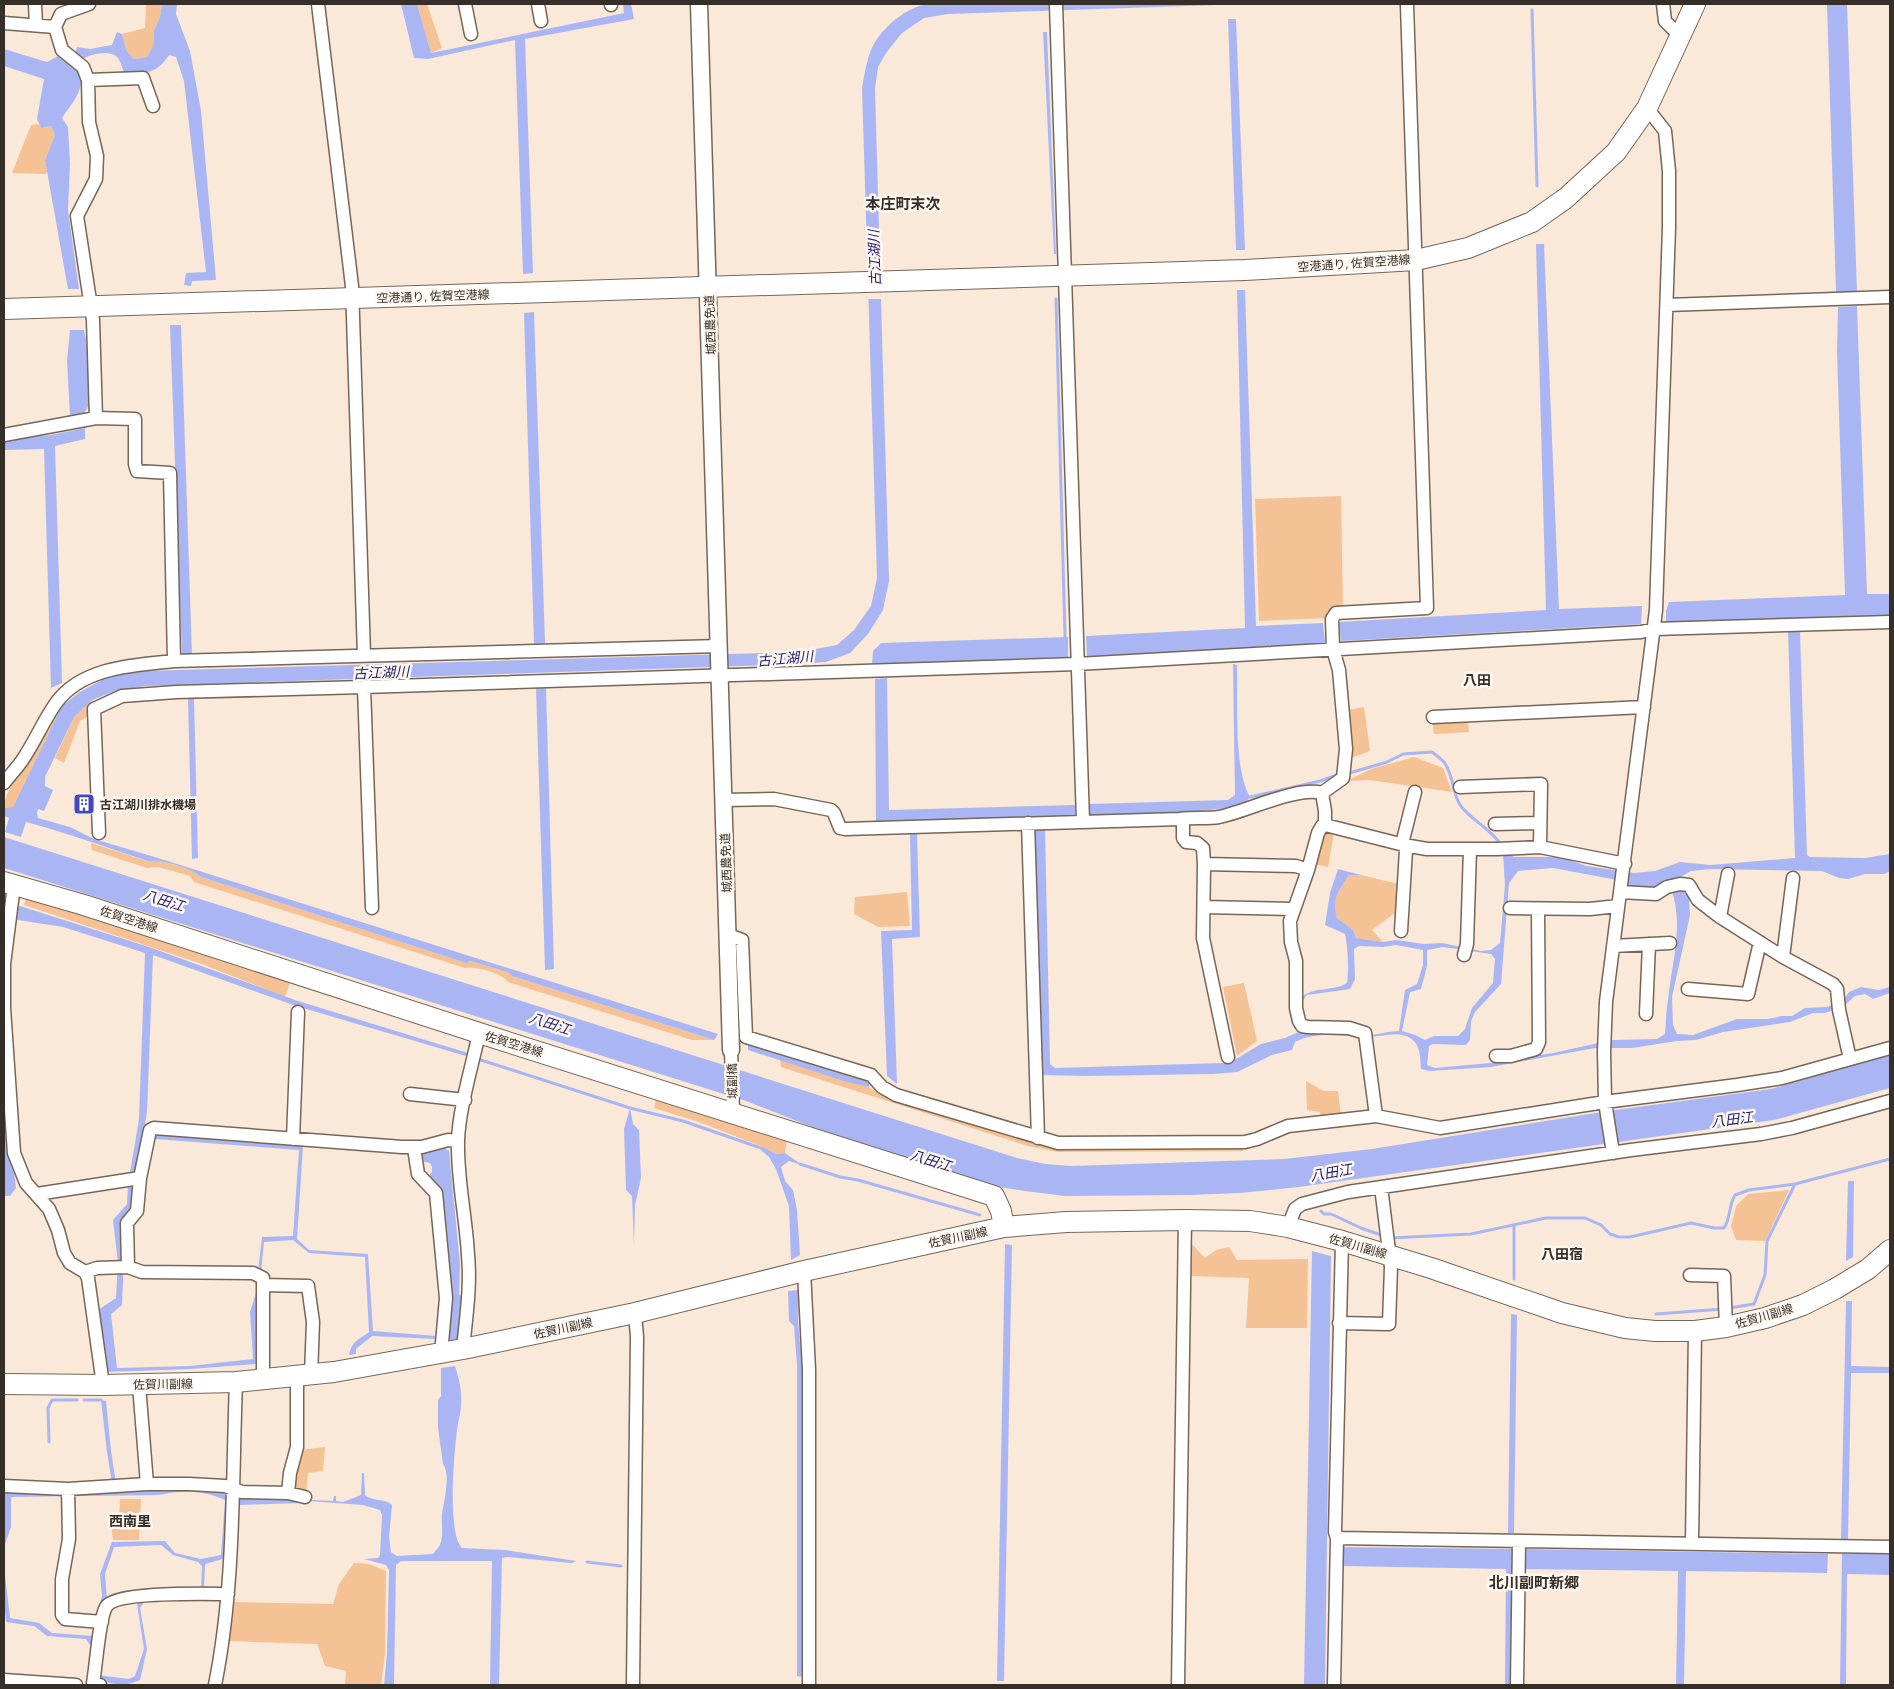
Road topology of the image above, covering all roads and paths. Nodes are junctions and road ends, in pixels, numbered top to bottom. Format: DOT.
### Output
graph roads {
  1 [pos="35,4"];
  2 [pos="89,4"];
  3 [pos="318,4"];
  4 [pos="465,4"];
  5 [pos="538,4"];
  6 [pos="699,4"];
  7 [pos="1663,4"];
  8 [pos="1695,4"];
  9 [pos="1407,6"];
  10 [pos="1056,10"];
  11 [pos="541,21"];
  12 [pos="4,23"];
  13 [pos="36,25"];
  14 [pos="56,27"];
  15 [pos="471,34"];
  16 [pos="1680,36"];
  17 [pos="88,80"];
  18 [pos="153,106"];
  19 [pos="1647,108"];
  20 [pos="1416,260"];
  21 [pos="1063,276"];
  22 [pos="709,288"];
  23 [pos="1890,296"];
  24 [pos="352,298"];
  25 [pos="1667,305"];
  26 [pos="91,308"];
  27 [pos="4,310"];
  28 [pos="96,418"];
  29 [pos="4,435"];
  30 [pos="1890,622"];
  31 [pos="1654,629"];
  32 [pos="720,646"];
  33 [pos="1333,649"];
  34 [pos="364,655"];
  35 [pos="174,661"];
  36 [pos="1077,664"];
  37 [pos="721,676"];
  38 [pos="364,687"];
  39 [pos="1644,707"];
  40 [pos="1433,717"];
  41 [pos="4,783"];
  42 [pos="1460,787"];
  43 [pos="1415,792"];
  44 [pos="1322,793"];
  45 [pos="725,800"];
  46 [pos="1180,819"];
  47 [pos="1083,821"];
  48 [pos="1028,823"];
  49 [pos="1540,823"];
  50 [pos="1325,824"];
  51 [pos="1495,824"];
  52 [pos="99,833"];
  53 [pos="1404,845"];
  54 [pos="1540,847"];
  55 [pos="1470,848"];
  56 [pos="1204,864"];
  57 [pos="1624,866"];
  58 [pos="1308,870"];
  59 [pos="1728,874"];
  60 [pos="1792,878"];
  61 [pos="1621,889"];
  62 [pos="10,890"];
  63 [pos="1618,906"];
  64 [pos="1204,907"];
  65 [pos="372,908"];
  66 [pos="1510,908"];
  67 [pos="1293,910"];
  68 [pos="1538,910"];
  69 [pos="1720,917"];
  70 [pos="1401,931"];
  71 [pos="729,935"];
  72 [pos="1670,942"];
  73 [pos="1760,942"];
  74 [pos="1649,944"];
  75 [pos="1613,946"];
  76 [pos="1466,949"];
  77 [pos="1783,957"];
  78 [pos="1688,989"];
  79 [pos="298,1012"];
  80 [pos="1646,1014"];
  81 [pos="479,1033"];
  82 [pos="1890,1048"];
  83 [pos="731,1050"];
  84 [pos="1228,1056"];
  85 [pos="1496,1056"];
  86 [pos="1850,1059"];
  87 [pos="410,1094"];
  88 [pos="464,1100"];
  89 [pos="1890,1101"];
  90 [pos="1605,1102"];
  91 [pos="733,1113"];
  92 [pos="1376,1116"];
  93 [pos="1038,1138"];
  94 [pos="293,1139"];
  95 [pos="458,1141"];
  96 [pos="414,1148"];
  97 [pos="1613,1153"];
  98 [pos="140,1178"];
  99 [pos="1381,1187"];
  100 [pos="36,1194"];
  101 [pos="1185,1220"];
  102 [pos="1004,1227"];
  103 [pos="1288,1227"];
  104 [pos="1342,1241"];
  105 [pos="1388,1244"];
  106 [pos="1890,1250"];
  107 [pos="128,1267"];
  108 [pos="804,1271"];
  109 [pos="85,1272"];
  110 [pos="1690,1274"];
  111 [pos="263,1285"];
  112 [pos="635,1313"];
  113 [pos="1725,1315"];
  114 [pos="1339,1324"];
  115 [pos="1695,1331"];
  116 [pos="463,1349"];
  117 [pos="441,1354"];
  118 [pos="304,1375"];
  119 [pos="263,1380"];
  120 [pos="236,1382"];
  121 [pos="4,1384"];
  122 [pos="103,1385"];
  123 [pos="139,1385"];
  124 [pos="147,1484"];
  125 [pos="4,1486"];
  126 [pos="234,1489"];
  127 [pos="288,1493"];
  128 [pos="68,1494"];
  129 [pos="305,1497"];
  130 [pos="1337,1538"];
  131 [pos="1513,1542"];
  132 [pos="1692,1543"];
  133 [pos="1890,1547"];
  134 [pos="228,1594"];
  135 [pos="99,1622"];
  136 [pos="4,1680"];
  137 [pos="76,1685"];
  138 [pos="94,1685"];
  139 [pos="215,1685"];
  140 [pos="633,1685"];
  141 [pos="809,1685"];
  142 [pos="1178,1685"];
  143 [pos="1334,1685"];
  144 [pos="1517,1685"];
  1 -- 13 [label="street"];
  2 -- 14 [label="street"];
  3 -- 24 [label="street"];
  4 -- 15 [label="street"];
  5 -- 11 [label="street"];
  6 -- 22 [label="street, 城西農免道"];
  7 -- 16 [label="street"];
  8 -- 16 [label="main road, 空港通り, 佐賀空港線"];
  9 -- 20 [label="street"];
  10 -- 21 [label="street"];
  12 -- 13 [label="street"];
  13 -- 14 [label="street"];
  14 -- 17 [label="street"];
  16 -- 19 [label="main road, 空港通り, 佐賀空港線"];
  17 -- 18 [label="street"];
  17 -- 26 [label="street"];
  19 -- 20 [label="main road, 空港通り, 佐賀空港線"];
  19 -- 25 [label="street"];
  20 -- 21 [label="main road, 空港通り, 佐賀空港線"];
  20 -- 33 [label="street"];
  21 -- 22 [label="main road, 空港通り, 佐賀空港線"];
  21 -- 36 [label="street"];
  22 -- 24 [label="main road, 空港通り, 佐賀空港線"];
  22 -- 32 [label="street, 城西農免道"];
  23 -- 25 [label="street"];
  24 -- 26 [label="main road, 空港通り, 佐賀空港線"];
  24 -- 34 [label="street"];
  25 -- 31 [label="street"];
  26 -- 27 [label="main road, 空港通り, 佐賀空港線"];
  26 -- 28 [label="street"];
  28 -- 29 [label="street"];
  28 -- 35 [label="street"];
  30 -- 31 [label="street"];
  31 -- 33 [label="street"];
  31 -- 39 [label="street"];
  32 -- 34 [label="street"];
  32 -- 37 [label="street, 城西農免道"];
  33 -- 36 [label="street"];
  33 -- 44 [label="street"];
  34 -- 35 [label="street"];
  35 -- 41 [label="street"];
  36 -- 37 [label="street"];
  36 -- 47 [label="street"];
  37 -- 38 [label="street"];
  37 -- 45 [label="street, 城西農免道"];
  38 -- 52 [label="street"];
  38 -- 65 [label="street"];
  39 -- 40 [label="street"];
  39 -- 57 [label="street"];
  42 -- 49 [label="street"];
  43 -- 53 [label="street"];
  44 -- 46 [label="street"];
  44 -- 50 [label="street"];
  45 -- 48 [label="street"];
  45 -- 71 [label="street, 城西農免道"];
  46 -- 47 [label="street"];
  46 -- 56 [label="street"];
  47 -- 48 [label="street"];
  48 -- 93 [label="street"];
  49 -- 51 [label="street"];
  49 -- 54 [label="street"];
  50 -- 53 [label="street"];
  50 -- 58 [label="street"];
  53 -- 55 [label="street"];
  53 -- 70 [label="street"];
  54 -- 55 [label="street"];
  54 -- 57 [label="street"];
  55 -- 76 [label="street"];
  56 -- 58 [label="street"];
  56 -- 64 [label="street"];
  57 -- 61 [label="street"];
  58 -- 67 [label="street"];
  59 -- 69 [label="street"];
  60 -- 77 [label="street"];
  61 -- 63 [label="street"];
  61 -- 69 [label="street"];
  62 -- 81 [label="main road, 佐賀空港線"];
  62 -- 100 [label="street"];
  63 -- 68 [label="street"];
  63 -- 75 [label="street"];
  64 -- 67 [label="street"];
  64 -- 84 [label="street"];
  66 -- 68 [label="street"];
  67 -- 92 [label="street"];
  68 -- 85 [label="street"];
  69 -- 73 [label="street"];
  71 -- 83 [label="street, 城西農免道"];
  71 -- 93 [label="street"];
  72 -- 74 [label="street"];
  73 -- 77 [label="street"];
  73 -- 78 [label="street"];
  74 -- 75 [label="street"];
  74 -- 80 [label="street"];
  75 -- 90 [label="street"];
  77 -- 86 [label="street"];
  79 -- 94 [label="street"];
  81 -- 88 [label="street"];
  81 -- 91 [label="main road, 佐賀空港線"];
  82 -- 86 [label="street"];
  83 -- 91 [label="street, 城副橋"];
  86 -- 90 [label="street"];
  87 -- 88 [label="street"];
  88 -- 95 [label="street"];
  89 -- 97 [label="street"];
  90 -- 92 [label="street"];
  90 -- 97 [label="street"];
  91 -- 102 [label="main road, 佐賀空港線"];
  92 -- 93 [label="street"];
  94 -- 96 [label="street"];
  94 -- 98 [label="street"];
  95 -- 96 [label="street"];
  95 -- 116 [label="street"];
  96 -- 117 [label="street"];
  97 -- 99 [label="street"];
  98 -- 100 [label="street"];
  98 -- 107 [label="street"];
  99 -- 103 [label="street"];
  99 -- 105 [label="street"];
  100 -- 109 [label="street"];
  101 -- 102 [label="main road, 佐賀川副線"];
  101 -- 103 [label="main road, 佐賀川副線"];
  101 -- 142 [label="street"];
  102 -- 108 [label="main road, 佐賀川副線"];
  103 -- 104 [label="main road, 佐賀川副線"];
  104 -- 105 [label="main road, 佐賀川副線"];
  104 -- 114 [label="street"];
  105 -- 114 [label="street"];
  105 -- 115 [label="main road, 佐賀川副線"];
  106 -- 113 [label="main road, 佐賀川副線"];
  107 -- 109 [label="street"];
  107 -- 111 [label="street"];
  108 -- 112 [label="main road, 佐賀川副線"];
  108 -- 141 [label="street"];
  109 -- 122 [label="street"];
  110 -- 113 [label="street"];
  111 -- 118 [label="street"];
  111 -- 119 [label="street"];
  112 -- 116 [label="main road, 佐賀川副線"];
  112 -- 140 [label="street"];
  113 -- 115 [label="main road, 佐賀川副線"];
  114 -- 130 [label="street"];
  115 -- 132 [label="street"];
  116 -- 117 [label="main road, 佐賀川副線"];
  117 -- 118 [label="main road, 佐賀川副線"];
  118 -- 119 [label="main road, 佐賀川副線"];
  118 -- 127 [label="street"];
  119 -- 120 [label="main road, 佐賀川副線"];
  120 -- 123 [label="main road, 佐賀川副線"];
  120 -- 126 [label="street"];
  121 -- 122 [label="main road, 佐賀川副線"];
  122 -- 123 [label="main road, 佐賀川副線"];
  123 -- 124 [label="street"];
  124 -- 126 [label="street"];
  124 -- 128 [label="street"];
  125 -- 128 [label="street"];
  126 -- 127 [label="street"];
  126 -- 134 [label="street"];
  127 -- 129 [label="street"];
  128 -- 135 [label="street"];
  130 -- 131 [label="street"];
  130 -- 143 [label="street"];
  131 -- 132 [label="street"];
  131 -- 144 [label="street"];
  132 -- 133 [label="street"];
  134 -- 135 [label="street"];
  134 -- 139 [label="street"];
  135 -- 138 [label="street"];
  136 -- 137 [label="street"];
}
